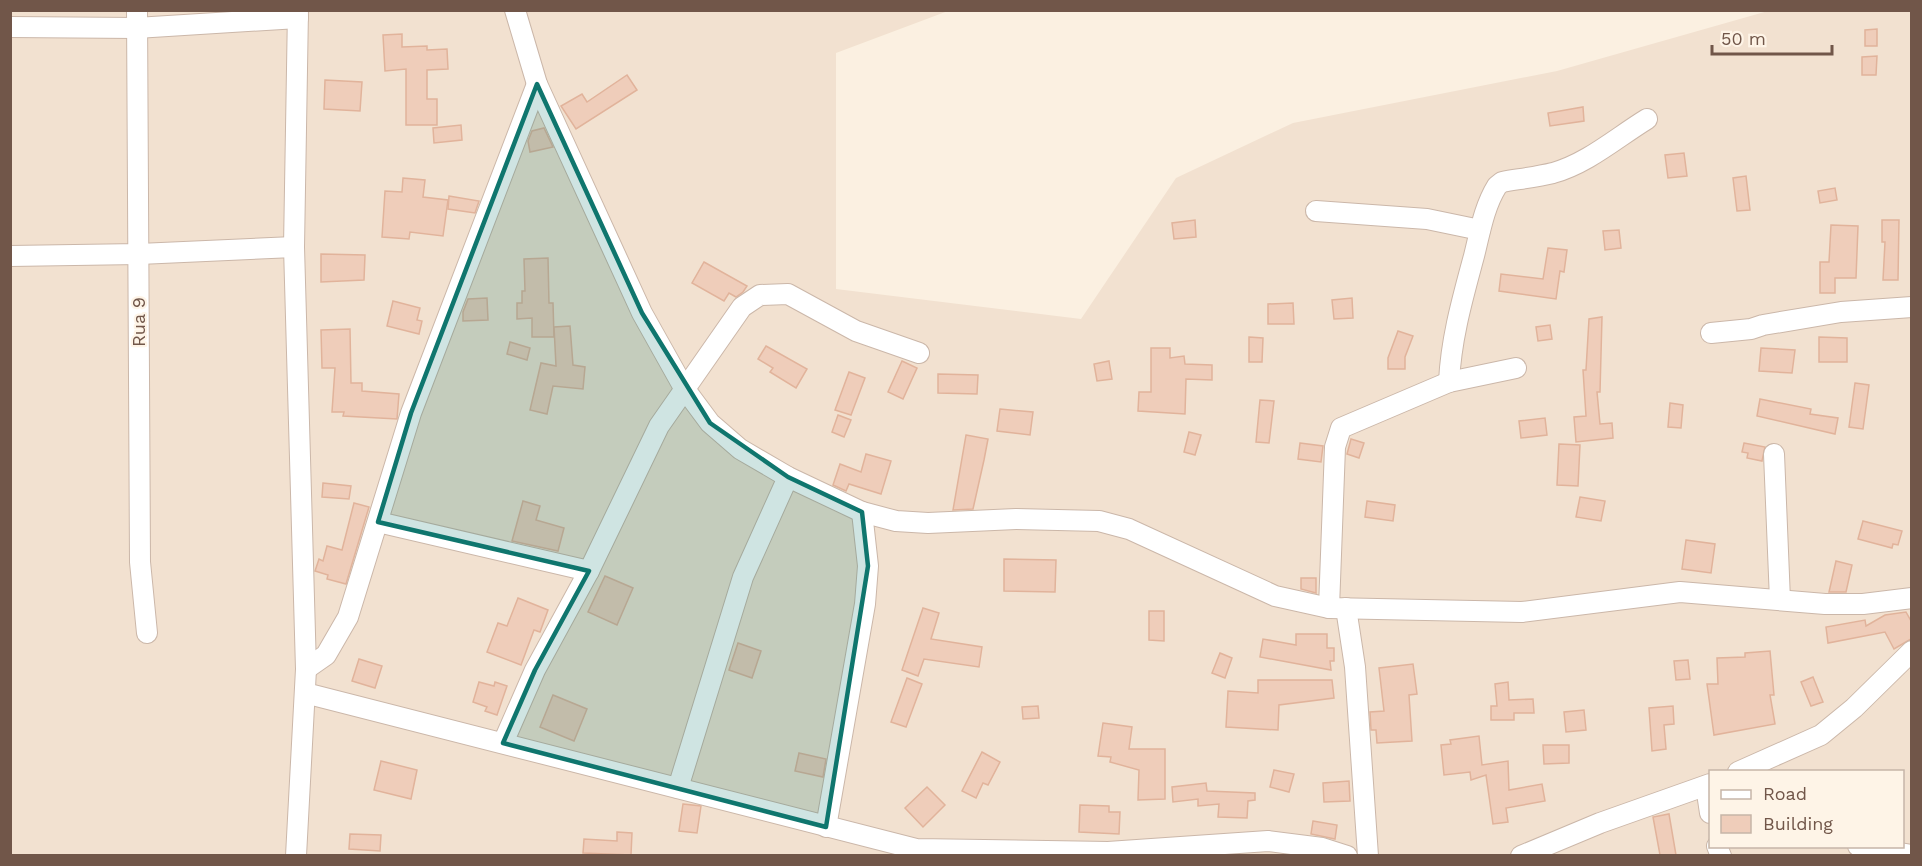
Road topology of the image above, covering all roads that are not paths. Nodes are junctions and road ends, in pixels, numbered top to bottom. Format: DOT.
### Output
graph roads {
  1 [pos="515,10"];
  2 [pos="298,14"];
  3 [pos="137,20"];
  4 [pos="10,27"];
  5 [pos="537,84"];
  6 [pos="1647,119"];
  7 [pos="1316,211"];
  8 [pos="1480,230"];
  9 [pos="294,247"];
  10 [pos="139,254"];
  11 [pos="10,256"];
  12 [pos="1911,308"];
  13 [pos="1710,333"];
  14 [pos="919,353"];
  15 [pos="1516,368"];
  16 [pos="1449,382"];
  17 [pos="684,388"];
  18 [pos="1774,454"];
  19 [pos="788,477"];
  20 [pos="862,512"];
  21 [pos="378,522"];
  22 [pos="589,571"];
  23 [pos="1911,598"];
  24 [pos="1780,600"];
  25 [pos="1337,608"];
  26 [pos="147,633"];
  27 [pos="1911,651"];
  28 [pos="306,669"];
  29 [pos="305,693"];
  30 [pos="503,743"];
  31 [pos="1740,770"];
  32 [pos="1708,785"];
  33 [pos="678,788"];
  34 [pos="826,827"];
  35 [pos="1870,848"];
  36 [pos="916,852"];
  37 [pos="1046,853"];
  38 [pos="296,855"];
  39 [pos="1347,855"];
  40 [pos="1368,855"];
  41 [pos="1521,855"];
  42 [pos="1911,855"];
  1 -- 5 [label="street"];
  2 -- 3 [label="street"];
  2 -- 9 [label="street"];
  3 -- 4 [label="street"];
  3 -- 10 [label="street, Rua 9"];
  5 -- 17 [label="street"];
  5 -- 21 [label="street"];
  6 -- 8 [label="street"];
  7 -- 8 [label="street"];
  8 -- 16 [label="street"];
  9 -- 10 [label="street"];
  9 -- 28 [label="street"];
  10 -- 11 [label="street"];
  10 -- 26 [label="street, Rua 9"];
  12 -- 13 [label="street"];
  14 -- 17 [label="street"];
  15 -- 16 [label="street"];
  16 -- 25 [label="street"];
  17 -- 19 [label="street"];
  17 -- 22 [label="street"];
  18 -- 24 [label="street"];
  19 -- 20 [label="street"];
  19 -- 33 [label="street"];
  20 -- 25 [label="street"];
  20 -- 34 [label="street"];
  21 -- 22 [label="street"];
  21 -- 28 [label="street"];
  22 -- 30 [label="street"];
  23 -- 24 [label="street"];
  24 -- 25 [label="street"];
  25 -- 40 [label="street"];
  27 -- 31 [label="street"];
  28 -- 29 [label="street"];
  29 -- 30 [label="street"];
  29 -- 38 [label="street"];
  30 -- 33 [label="street"];
  32 -- 41 [label="street"];
  33 -- 34 [label="street"];
  34 -- 36 [label="street"];
  35 -- 42 [label="street"];
  36 -- 37 [label="street"];
  37 -- 39 [label="street"];
}
